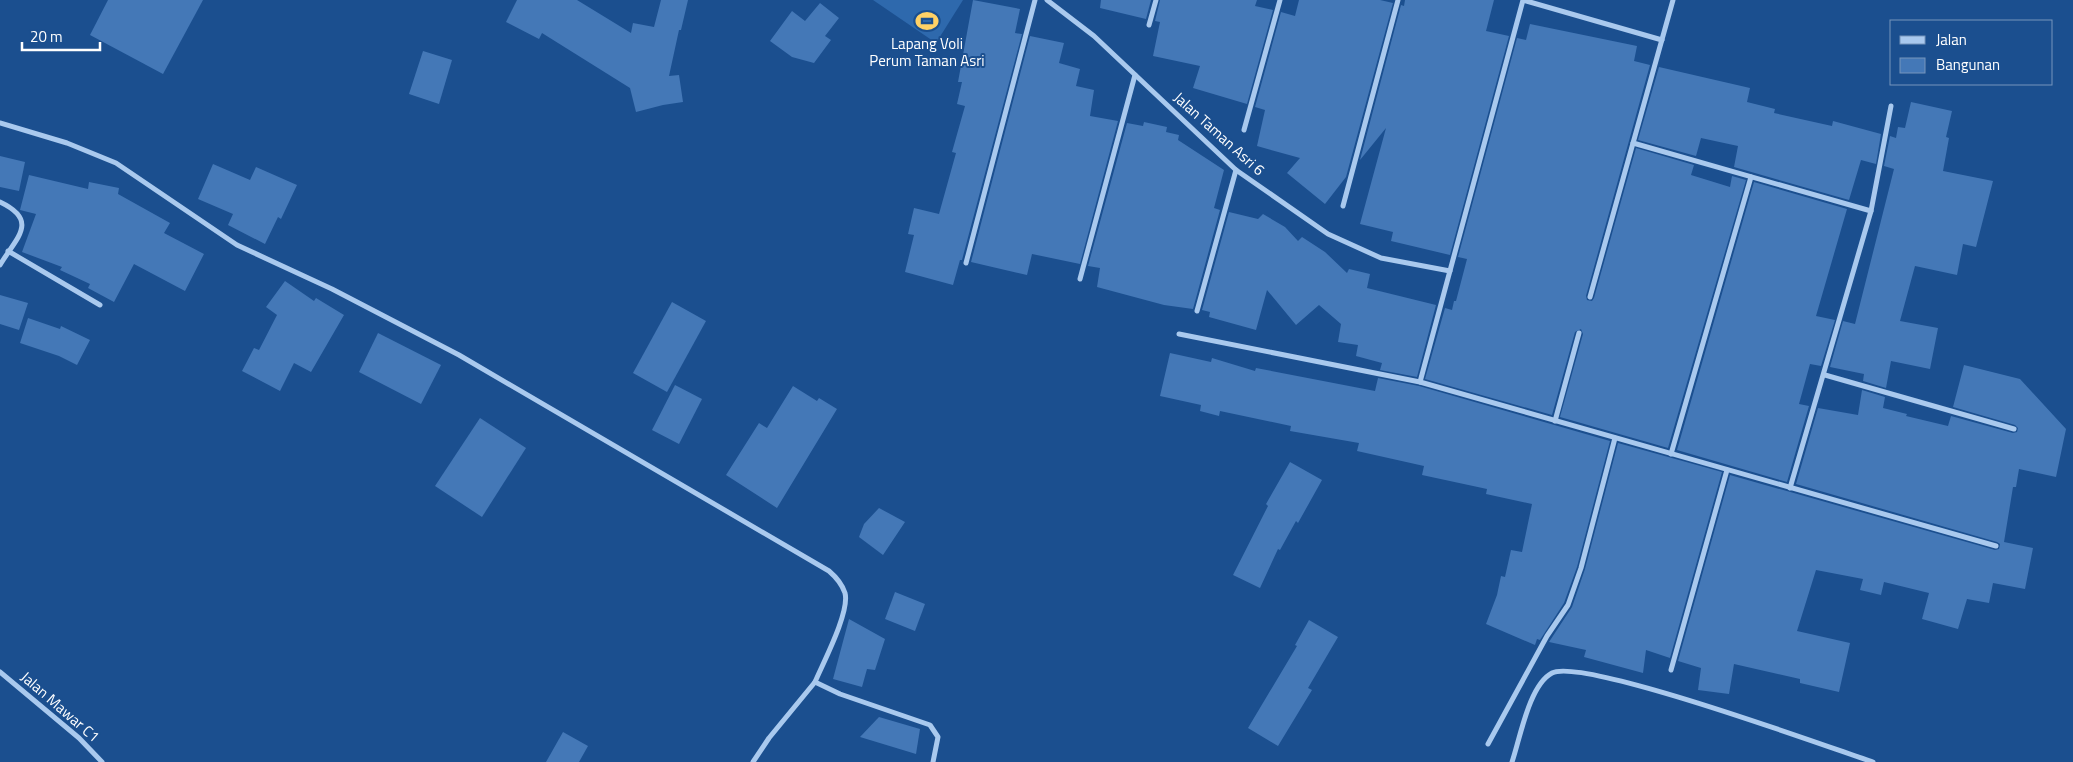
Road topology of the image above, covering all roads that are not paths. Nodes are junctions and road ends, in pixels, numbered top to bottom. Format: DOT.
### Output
graph roads {
  1 [pos="1035,0"];
  2 [pos="1047,0"];
  3 [pos="1156,0"];
  4 [pos="1280,0"];
  5 [pos="1398,0"];
  6 [pos="1673,0"];
  7 [pos="1149,25"];
  8 [pos="1662,40"];
  9 [pos="1135,75"];
  10 [pos="1891,106"];
  11 [pos="0,123"];
  12 [pos="1244,130"];
  13 [pos="1632,143"];
  14 [pos="1236,170"];
  15 [pos="1751,176"];
  16 [pos="0,202"];
  17 [pos="1343,206"];
  18 [pos="1871,211"];
  19 [pos="8,251"];
  20 [pos="966,263"];
  21 [pos="0,265"];
  22 [pos="1450,271"];
  23 [pos="1080,279"];
  24 [pos="1590,298"];
  25 [pos="100,305"];
  26 [pos="1197,311"];
  27 [pos="1579,333"];
  28 [pos="1179,334"];
  29 [pos="1825,374"];
  30 [pos="1420,382"];
  31 [pos="1555,421"];
  32 [pos="2014,429"];
  33 [pos="1616,438"];
  34 [pos="1671,454"];
  35 [pos="1727,470"];
  36 [pos="1790,488"];
  37 [pos="1996,546"];
  38 [pos="1672,670"];
  39 [pos="0,672"];
  40 [pos="815,682"];
  41 [pos="1488,744"];
  42 [pos="102,762"];
  43 [pos="753,762"];
  44 [pos="933,762"];
  45 [pos="1512,762"];
  46 [pos="1873,762"];
  1 -- 20 [label="street"];
  2 -- 9 [label="street, Jalan Taman Asri 6"];
  3 -- 7 [label="street"];
  4 -- 12 [label="street"];
  5 -- 17 [label="street"];
  6 -- 8 [label="street"];
  8 -- 13 [label="street"];
  8 -- 22 [label="street"];
  9 -- 14 [label="street, Jalan Taman Asri 6"];
  9 -- 23 [label="street"];
  10 -- 18 [label="street"];
  11 -- 40 [label="street"];
  13 -- 15 [label="street"];
  13 -- 24 [label="street"];
  14 -- 22 [label="street, Jalan Taman Asri 6"];
  14 -- 26 [label="street"];
  15 -- 18 [label="street"];
  15 -- 34 [label="street"];
  16 -- 19 [label="street"];
  18 -- 29 [label="street"];
  19 -- 21 [label="street"];
  19 -- 25 [label="street"];
  22 -- 30 [label="street"];
  27 -- 31 [label="street"];
  28 -- 30 [label="street"];
  29 -- 32 [label="street"];
  29 -- 36 [label="street"];
  30 -- 31 [label="street"];
  31 -- 33 [label="street"];
  33 -- 34 [label="street"];
  33 -- 41 [label="street"];
  34 -- 35 [label="street"];
  35 -- 36 [label="street"];
  35 -- 38 [label="street"];
  36 -- 37 [label="street"];
  39 -- 42 [label="street, Jalan Mawar C1"];
  40 -- 43 [label="street"];
  40 -- 44 [label="street"];
  45 -- 46 [label="street"];
}
